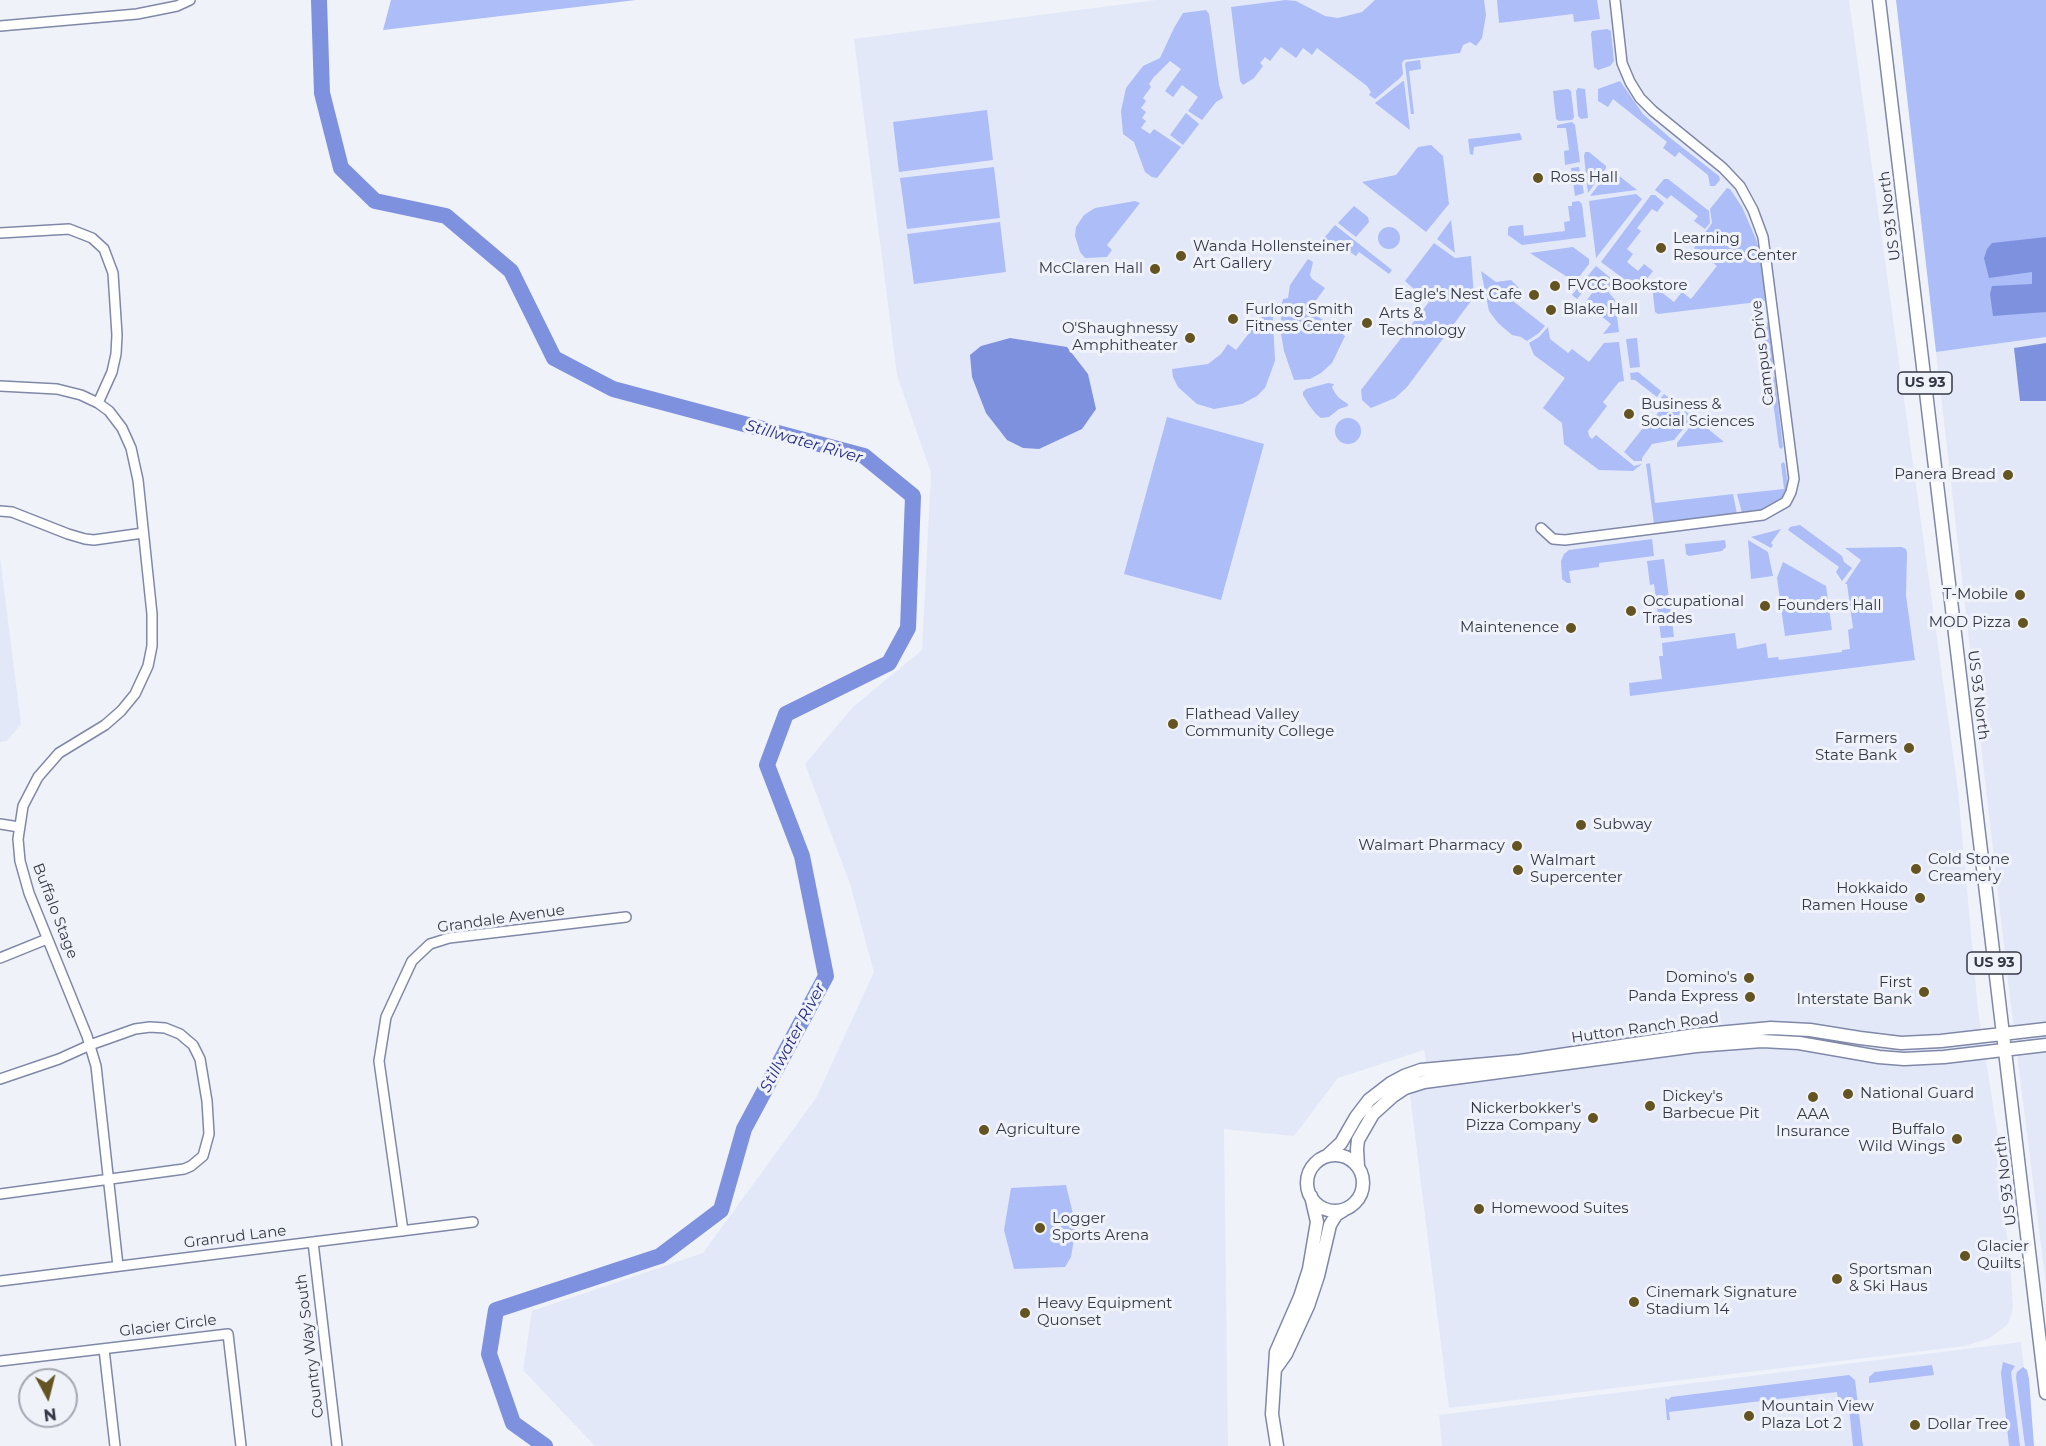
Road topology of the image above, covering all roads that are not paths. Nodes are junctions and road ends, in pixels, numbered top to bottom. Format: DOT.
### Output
graph roads {
  1 [pos="190,0"];
  2 [pos="1615,0"];
  3 [pos="1879,0"];
  4 [pos="0,26"];
  5 [pos="0,233"];
  6 [pos="0,386"];
  7 [pos="98,403"];
  8 [pos="0,511"];
  9 [pos="1541,528"];
  10 [pos="143,533"];
  11 [pos="0,824"];
  12 [pos="19,827"];
  13 [pos="626,917"];
  14 [pos="47,939"];
  15 [pos="0,958"];
  16 [pos="2046,1029"];
  17 [pos="2003,1033"];
  18 [pos="90,1045"];
  19 [pos="2046,1045"];
  20 [pos="2005,1050"];
  21 [pos="0,1079"];
  22 [pos="1327,1156"];
  23 [pos="1358,1166"];
  24 [pos="108,1179"];
  25 [pos="0,1194"];
  26 [pos="1311,1196"];
  27 [pos="1344,1210"];
  28 [pos="473,1222"];
  29 [pos="403,1231"];
  30 [pos="313,1242"];
  31 [pos="118,1266"];
  32 [pos="0,1281"];
  33 [pos="104,1349"];
  34 [pos="0,1361"];
  35 [pos="1276,1368"];
  36 [pos="2046,1393"];
  37 [pos="115,1446"];
  38 [pos="241,1446"];
  39 [pos="338,1446"];
  40 [pos="1277,1446"];
  1 -- 4 [label="street"];
  2 -- 9 [label="street, Campus Drive"];
  3 -- 17 [label="main road, US 93 North / US 93"];
  5 -- 7 [label="street"];
  6 -- 7 [label="street, Buffalo Stage"];
  7 -- 10 [label="street, Buffalo Stage"];
  8 -- 10 [label="street"];
  10 -- 12 [label="street, Buffalo Stage"];
  11 -- 12 [label="street"];
  12 -- 14 [label="street, Buffalo Stage"];
  13 -- 29 [label="street, Grandale Avenue"];
  14 -- 15 [label="street"];
  14 -- 18 [label="street, Buffalo Stage"];
  16 -- 17 [label="main road, Hutton Ranch Road"];
  17 -- 20 [label="main road, US 93 North / US 93"];
  17 -- 22 [label="main road, Hutton Ranch Road"];
  18 -- 21 [label="street"];
  18 -- 24 [label="street, Buffalo Stage"];
  18 -- 24 [label="street"];
  19 -- 20 [label="main road, Hutton Ranch Road"];
  20 -- 23 [label="main road, Hutton Ranch Road"];
  20 -- 36 [label="main road, US 93 North / US 93"];
  22 -- 23 [label="main road"];
  22 -- 26 [label="main road"];
  23 -- 27 [label="main road"];
  24 -- 25 [label="street"];
  24 -- 31 [label="street, Buffalo Stage"];
  26 -- 27 [label="main road"];
  26 -- 35 [label="main road"];
  27 -- 35 [label="main road"];
  28 -- 29 [label="street, Granrud Lane"];
  29 -- 30 [label="street, Granrud Lane"];
  30 -- 31 [label="street, Granrud Lane"];
  30 -- 39 [label="street, Country Way South"];
  31 -- 32 [label="street, Granrud Lane"];
  33 -- 34 [label="street, Glacier Circle"];
  33 -- 37 [label="street"];
  33 -- 38 [label="street, Glacier Circle"];
  35 -- 40 [label="main road"];
}
